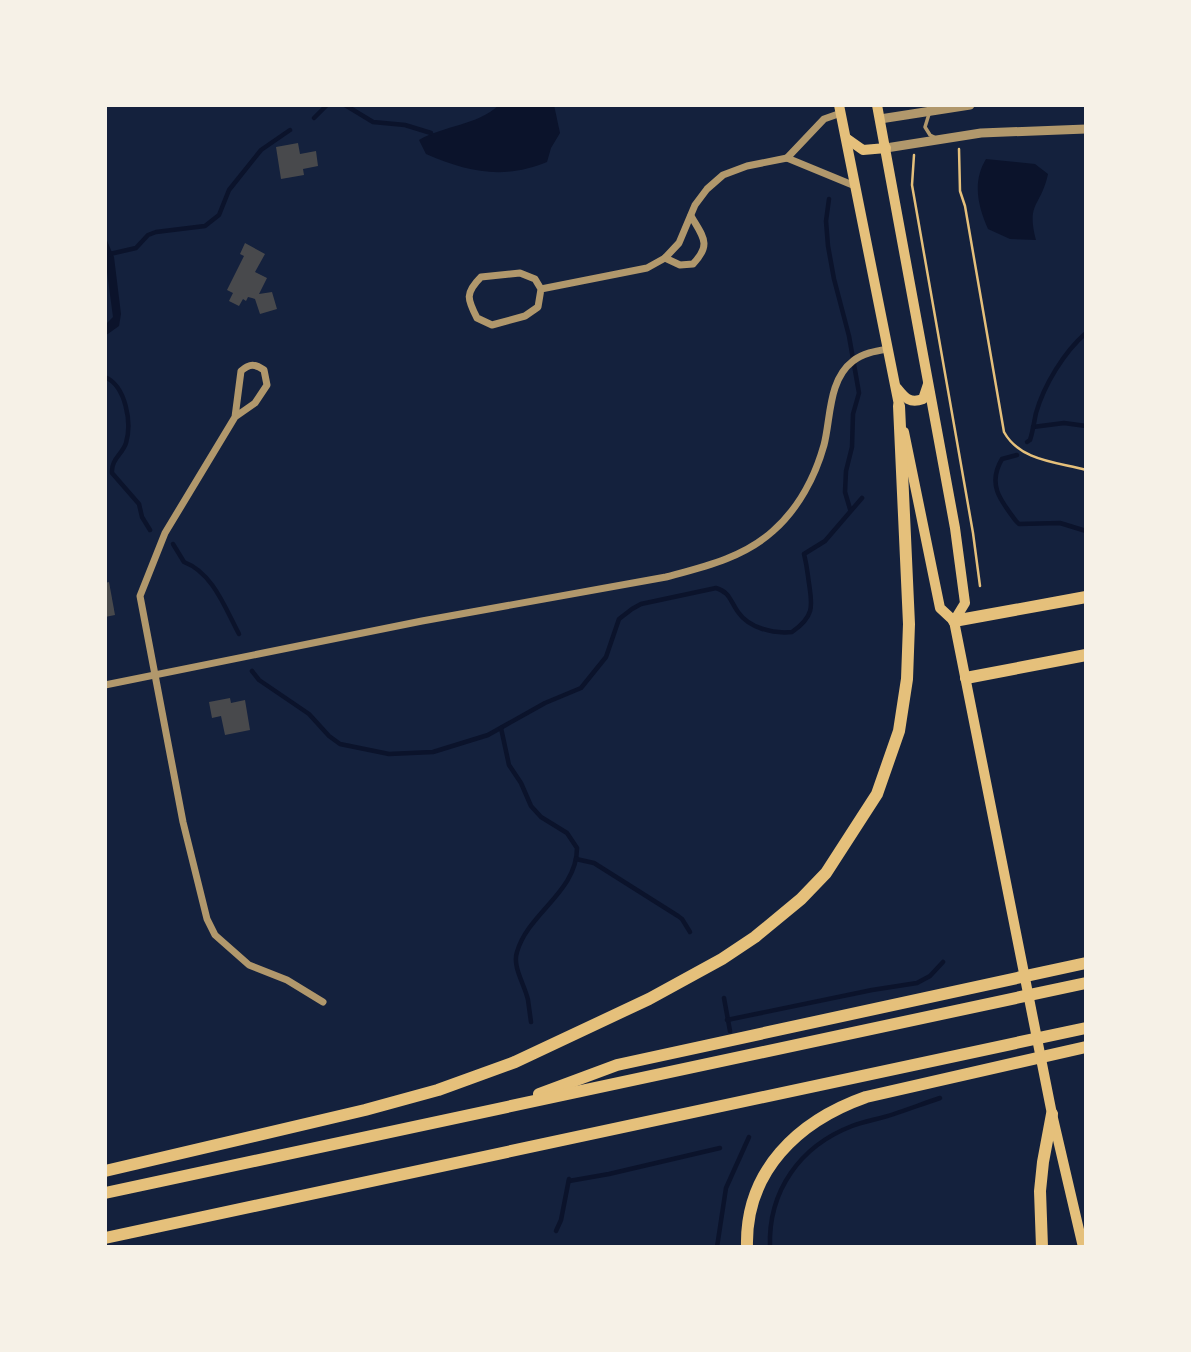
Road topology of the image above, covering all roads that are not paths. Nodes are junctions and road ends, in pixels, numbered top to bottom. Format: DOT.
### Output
graph roads {
  1 [pos="877,105"];
  2 [pos="970,105"];
  3 [pos="840,109"];
  4 [pos="934,111"];
  5 [pos="880,119"];
  6 [pos="1086,129"];
  7 [pos="846,138"];
  8 [pos="940,139"];
  9 [pos="886,148"];
  10 [pos="787,158"];
  11 [pos="855,186"];
  12 [pos="691,216"];
  13 [pos="665,258"];
  14 [pos="541,289"];
  15 [pos="888,349"];
  16 [pos="929,379"];
  17 [pos="895,385"];
  18 [pos="899,406"];
  19 [pos="235,417"];
  20 [pos="1086,597"];
  21 [pos="954,621"];
  22 [pos="1086,655"];
  23 [pos="153,675"];
  24 [pos="966,678"];
  25 [pos="105,685"];
  26 [pos="1086,963"];
  27 [pos="1086,983"];
  28 [pos="323,1002"];
  29 [pos="1086,1028"];
  30 [pos="1086,1047"];
  31 [pos="496,1110"];
  32 [pos="1052,1114"];
  33 [pos="105,1171"];
  34 [pos="105,1193"];
  35 [pos="105,1238"];
  36 [pos="747,1247"];
  37 [pos="1042,1247"];
  38 [pos="1083,1247"];
  1 -- 5 [label="main road"];
  2 -- 4 [label="street"];
  3 -- 7 [label="main road"];
  3 -- 10 [label="street"];
  4 -- 5 [label="street"];
  4 -- 8 [label="lane"];
  5 -- 9 [label="main road"];
  6 -- 8 [label="street"];
  7 -- 9 [label="main road"];
  7 -- 11 [label="main road"];
  8 -- 9 [label="street"];
  9 -- 16 [label="main road"];
  10 -- 11 [label="street"];
  10 -- 12 [label="street"];
  11 -- 15 [label="main road"];
  12 -- 13 [label="street"];
  12 -- 13 [label="street"];
  13 -- 14 [label="street"];
  14 -- 14 [label="street"];
  15 -- 17 [label="main road"];
  15 -- 23 [label="street"];
  16 -- 17 [label="main road"];
  16 -- 21 [label="main road"];
  17 -- 18 [label="main road"];
  18 -- 21 [label="main road"];
  18 -- 33 [label="highway"];
  19 -- 19 [label="street"];
  19 -- 23 [label="street"];
  20 -- 21 [label="highway"];
  21 -- 24 [label="main road"];
  22 -- 24 [label="highway"];
  23 -- 25 [label="street"];
  23 -- 28 [label="street"];
  24 -- 32 [label="main road"];
  26 -- 31 [label="highway"];
  27 -- 31 [label="highway"];
  29 -- 35 [label="highway"];
  30 -- 36 [label="highway"];
  31 -- 34 [label="highway"];
  32 -- 37 [label="highway"];
  32 -- 38 [label="main road"];
}
